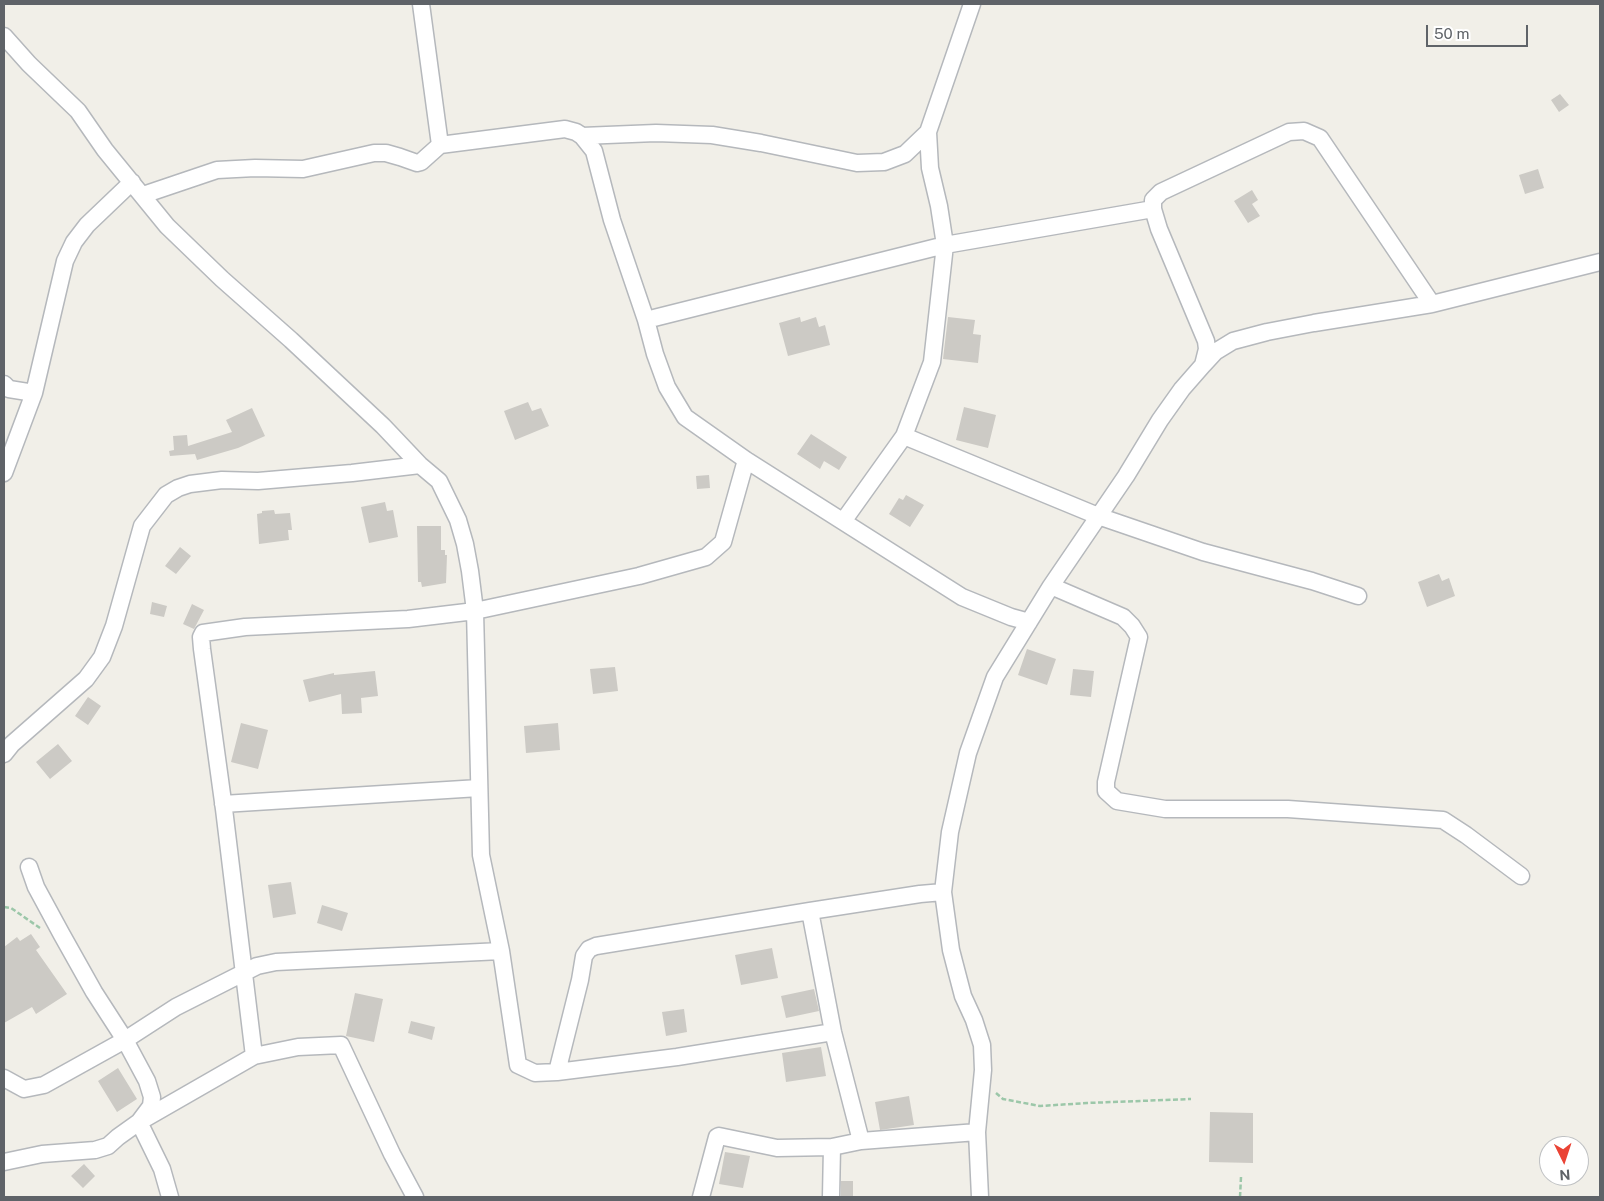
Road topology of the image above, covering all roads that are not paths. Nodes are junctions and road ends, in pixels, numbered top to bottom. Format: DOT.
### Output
graph roads {
  1 [pos="421,4"];
  2 [pos="972,4"];
  3 [pos="4,36"];
  4 [pos="928,132"];
  5 [pos="582,136"];
  6 [pos="440,145"];
  7 [pos="132,182"];
  8 [pos="143,195"];
  9 [pos="1153,209"];
  10 [pos="945,245"];
  11 [pos="1600,262"];
  12 [pos="1432,304"];
  13 [pos="646,320"];
  14 [pos="1203,365"];
  15 [pos="4,384"];
  16 [pos="34,393"];
  17 [pos="904,436"];
  18 [pos="746,460"];
  19 [pos="420,465"];
  20 [pos="4,473"];
  21 [pos="1098,516"];
  22 [pos="844,520"];
  23 [pos="1051,586"];
  24 [pos="1358,596"];
  25 [pos="475,610"];
  26 [pos="1029,622"];
  27 [pos="4,754"];
  28 [pos="479,788"];
  29 [pos="223,804"];
  30 [pos="29,867"];
  31 [pos="1521,876"];
  32 [pos="943,892"];
  33 [pos="810,911"];
  34 [pos="501,951"];
  35 [pos="243,974"];
  36 [pos="833,1032"];
  37 [pos="125,1040"];
  38 [pos="254,1056"];
  39 [pos="556,1072"];
  40 [pos="4,1078"];
  41 [pos="140,1122"];
  42 [pos="977,1132"];
  43 [pos="861,1141"];
  44 [pos="832,1147"];
  45 [pos="4,1162"];
  46 [pos="170,1197"];
  47 [pos="415,1197"];
  48 [pos="702,1197"];
  49 [pos="831,1197"];
  50 [pos="980,1197"];
  1 -- 6 [label="street"];
  2 -- 4 [label="street"];
  3 -- 7 [label="street"];
  4 -- 5 [label="street"];
  4 -- 10 [label="street"];
  5 -- 6 [label="street"];
  5 -- 13 [label="street"];
  6 -- 8 [label="street"];
  7 -- 8 [label="street"];
  7 -- 16 [label="street"];
  8 -- 19 [label="street"];
  9 -- 10 [label="street"];
  9 -- 12 [label="street"];
  9 -- 14 [label="street"];
  10 -- 13 [label="street"];
  10 -- 17 [label="street"];
  11 -- 12 [label="street"];
  12 -- 14 [label="street"];
  13 -- 18 [label="street"];
  14 -- 21 [label="street"];
  15 -- 16 [label="street"];
  16 -- 20 [label="street"];
  17 -- 21 [label="street"];
  17 -- 22 [label="street"];
  18 -- 22 [label="street"];
  18 -- 25 [label="street"];
  19 -- 25 [label="street"];
  19 -- 27 [label="street"];
  21 -- 23 [label="street"];
  21 -- 24 [label="street"];
  22 -- 26 [label="street"];
  23 -- 26 [label="street"];
  23 -- 31 [label="street"];
  25 -- 28 [label="street"];
  25 -- 29 [label="street"];
  26 -- 32 [label="street"];
  28 -- 29 [label="street"];
  28 -- 34 [label="street"];
  29 -- 35 [label="street"];
  30 -- 37 [label="street"];
  32 -- 33 [label="street"];
  32 -- 42 [label="street"];
  33 -- 36 [label="street"];
  33 -- 39 [label="street"];
  34 -- 35 [label="street"];
  34 -- 39 [label="street"];
  35 -- 37 [label="street"];
  35 -- 38 [label="street"];
  36 -- 39 [label="street"];
  36 -- 43 [label="street"];
  37 -- 40 [label="street"];
  37 -- 41 [label="street"];
  38 -- 41 [label="street"];
  38 -- 47 [label="street"];
  41 -- 45 [label="street"];
  41 -- 46 [label="street"];
  42 -- 43 [label="street"];
  42 -- 50 [label="street"];
  43 -- 44 [label="street"];
  44 -- 48 [label="street"];
  44 -- 49 [label="street"];
}
